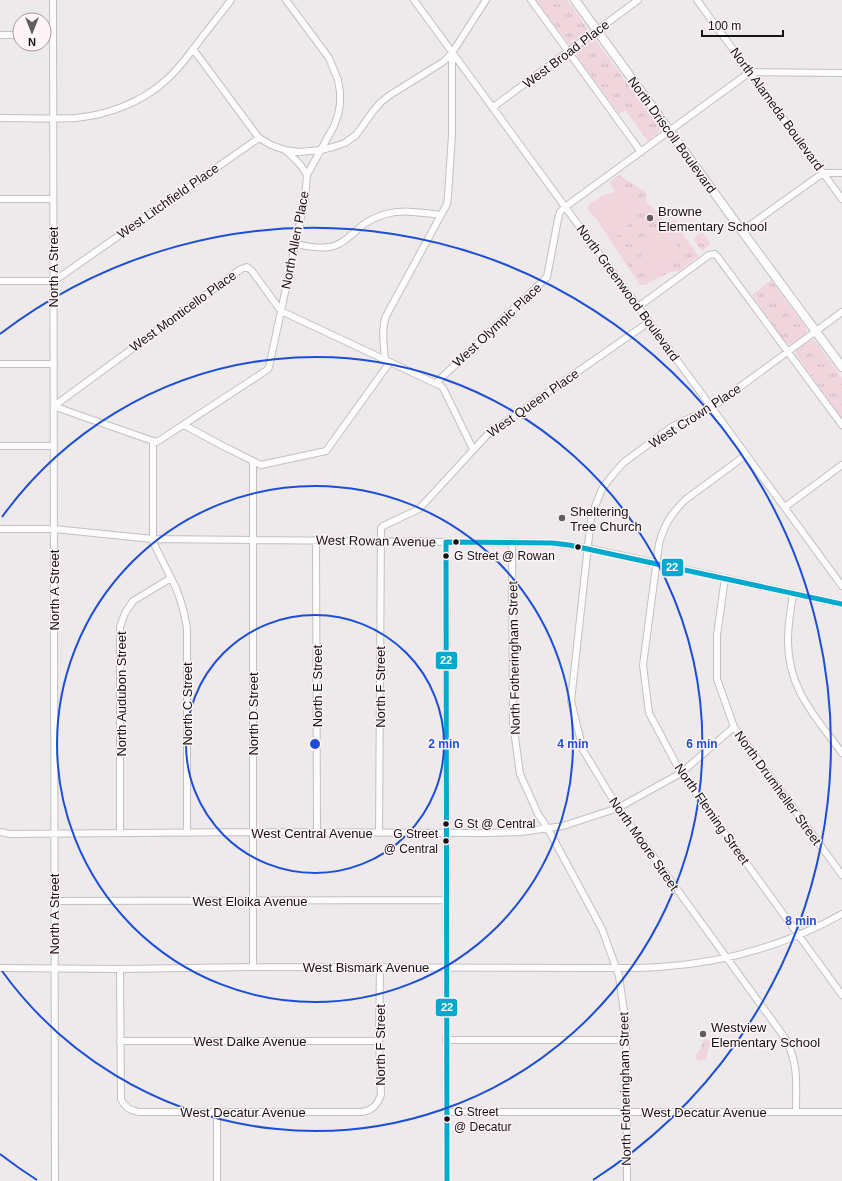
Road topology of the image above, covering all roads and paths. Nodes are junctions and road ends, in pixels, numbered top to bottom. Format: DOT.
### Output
graph roads {
  1 [pos="53,0"];
  2 [pos="231,0"];
  3 [pos="286,0"];
  4 [pos="414,0"];
  5 [pos="486,0"];
  6 [pos="531,0"];
  7 [pos="575,0"];
  8 [pos="638,0"];
  9 [pos="697,0"];
  10 [pos="597,31"];
  11 [pos="0,35"];
  12 [pos="12,35"];
  13 [pos="53,35"];
  14 [pos="193,49"];
  15 [pos="569,52"];
  16 [pos="452,53"];
  17 [pos="750,72"];
  18 [pos="842,73"];
  19 [pos="492,107"];
  20 [pos="0,118"];
  21 [pos="54,118"];
  22 [pos="669,132"];
  23 [pos="259,138"];
  24 [pos="285,150"];
  25 [pos="321,150"];
  26 [pos="641,152"];
  27 [pos="822,173"];
  28 [pos="842,173"];
  29 [pos="307,175"];
  30 [pos="0,199"];
  31 [pos="54,199"];
  32 [pos="842,199"];
  33 [pos="565,207"];
  34 [pos="441,214"];
  35 [pos="742,231"];
  36 [pos="295,244"];
  37 [pos="0,281"];
  38 [pos="54,281"];
  39 [pos="638,307"];
  40 [pos="281,311"];
  41 [pos="842,312"];
  42 [pos="649,322"];
  43 [pos="816,331"];
  44 [pos="788,352"];
  45 [pos="388,361"];
  46 [pos="0,364"];
  47 [pos="54,364"];
  48 [pos="842,367"];
  49 [pos="436,383"];
  50 [pos="54,406"];
  51 [pos="711,408"];
  52 [pos="184,425"];
  53 [pos="842,425"];
  54 [pos="154,441"];
  55 [pos="0,446"];
  56 [pos="54,446"];
  57 [pos="473,449"];
  58 [pos="746,455"];
  59 [pos="253,461"];
  60 [pos="842,465"];
  61 [pos="785,507"];
  62 [pos="0,529"];
  63 [pos="54,529"];
  64 [pos="153,539"];
  65 [pos="253,540"];
  66 [pos="316,540"];
  67 [pos="380,542"];
  68 [pos="446,542"];
  69 [pos="512,542"];
  70 [pos="587,548"];
  71 [pos="656,563"];
  72 [pos="171,578"];
  73 [pos="725,578"];
  74 [pos="842,586"];
  75 [pos="793,593"];
  76 [pos="842,604"];
  77 [pos="734,727"];
  78 [pos="842,753"];
  79 [pos="681,772"];
  80 [pos="618,808"];
  81 [pos="548,829"];
  82 [pos="0,832"];
  83 [pos="252,832"];
  84 [pos="317,832"];
  85 [pos="54,833"];
  86 [pos="120,833"];
  87 [pos="186,833"];
  88 [pos="379,833"];
  89 [pos="446,833"];
  90 [pos="842,875"];
  91 [pos="446,900"];
  92 [pos="54,901"];
  93 [pos="252,901"];
  94 [pos="842,914"];
  95 [pos="798,935"];
  96 [pos="726,958"];
  97 [pos="253,967"];
  98 [pos="0,968"];
  99 [pos="54,968"];
  100 [pos="380,968"];
  101 [pos="446,968"];
  102 [pos="616,968"];
  103 [pos="120,969"];
  104 [pos="842,995"];
  105 [pos="120,1040"];
  106 [pos="446,1040"];
  107 [pos="626,1040"];
  108 [pos="379,1041"];
  109 [pos="217,1112"];
  110 [pos="362,1112"];
  111 [pos="447,1112"];
  112 [pos="626,1112"];
  113 [pos="796,1112"];
  114 [pos="842,1112"];
  115 [pos="55,1181"];
  116 [pos="217,1181"];
  117 [pos="447,1181"];
  118 [pos="626,1181"];
  1 -- 13 [label="street, North A Street"];
  2 -- 14 [label="street"];
  3 -- 25 [label="street, North Allen Place"];
  4 -- 16 [label="street, North Greenwood Boulevard"];
  5 -- 16 [label="street"];
  6 -- 15 [label="street"];
  7 -- 10 [label="main road, North Driscoll Boulevard"];
  8 -- 10 [label="street, West Broad Place"];
  9 -- 17 [label="street, North Alameda Boulevard"];
  10 -- 15 [label="street, West Broad Place"];
  10 -- 22 [label="main road, North Driscoll Boulevard"];
  11 -- 12 [label="street"];
  13 -- 21 [label="street, North A Street"];
  14 -- 21 [label="street"];
  14 -- 23 [label="street"];
  15 -- 19 [label="street, West Broad Place"];
  15 -- 26 [label="street"];
  16 -- 19 [label="street, North Greenwood Boulevard"];
  16 -- 25 [label="street"];
  16 -- 34 [label="street"];
  17 -- 18 [label="street"];
  17 -- 22 [label="street, West Olympic Place"];
  17 -- 27 [label="street, North Alameda Boulevard"];
  19 -- 33 [label="street, North Greenwood Boulevard"];
  20 -- 21 [label="street"];
  21 -- 31 [label="street, North A Street"];
  22 -- 26 [label="street, West Olympic Place"];
  22 -- 35 [label="main road, North Driscoll Boulevard"];
  23 -- 24 [label="street"];
  23 -- 38 [label="street, West Litchfield Place"];
  24 -- 25 [label="street"];
  24 -- 29 [label="street"];
  25 -- 29 [label="street, North Allen Place"];
  26 -- 33 [label="street, West Olympic Place"];
  27 -- 28 [label="street"];
  27 -- 32 [label="street, North Alameda Boulevard"];
  27 -- 35 [label="street"];
  29 -- 36 [label="street, North Allen Place"];
  30 -- 31 [label="street"];
  31 -- 38 [label="street, North A Street"];
  33 -- 39 [label="street, North Greenwood Boulevard"];
  33 -- 49 [label="street, West Olympic Place"];
  34 -- 36 [label="street"];
  34 -- 45 [label="street"];
  35 -- 43 [label="main road, North Driscoll Boulevard"];
  36 -- 40 [label="street, North Allen Place"];
  37 -- 38 [label="street"];
  38 -- 47 [label="street, North A Street"];
  39 -- 42 [label="street, North Greenwood Boulevard"];
  39 -- 44 [label="street"];
  40 -- 45 [label="street, West Monticello Place"];
  40 -- 50 [label="street, West Monticello Place"];
  40 -- 52 [label="street, North Allen Place"];
  41 -- 43 [label="street, West Crown Place"];
  42 -- 51 [label="street, North Greenwood Boulevard"];
  42 -- 57 [label="street, West Queen Place"];
  43 -- 44 [label="street, West Crown Place"];
  43 -- 48 [label="main road, North Driscoll Boulevard"];
  44 -- 51 [label="street, West Crown Place"];
  44 -- 53 [label="street"];
  45 -- 49 [label="street, West Monticello Place"];
  45 -- 59 [label="street"];
  46 -- 47 [label="street"];
  47 -- 50 [label="street, North A Street"];
  49 -- 57 [label="street"];
  50 -- 54 [label="street"];
  50 -- 56 [label="street, North A Street"];
  51 -- 58 [label="street, North Greenwood Boulevard"];
  51 -- 70 [label="street, West Crown Place"];
  52 -- 54 [label="street, North Allen Place"];
  52 -- 59 [label="street"];
  54 -- 64 [label="street"];
  55 -- 56 [label="street"];
  56 -- 63 [label="street, North A Street"];
  57 -- 67 [label="street, West Queen Place"];
  58 -- 61 [label="street, North Greenwood Boulevard"];
  58 -- 71 [label="street, North Fleming Street"];
  59 -- 65 [label="street, North D Street"];
  60 -- 61 [label="street"];
  61 -- 74 [label="street, North Greenwood Boulevard"];
  62 -- 63 [label="street, West Rowan Avenue"];
  63 -- 64 [label="street, West Rowan Avenue"];
  63 -- 85 [label="street, North A Street"];
  64 -- 65 [label="street, West Rowan Avenue"];
  64 -- 72 [label="street"];
  65 -- 66 [label="street, West Rowan Avenue"];
  65 -- 83 [label="street, North D Street"];
  66 -- 67 [label="street, West Rowan Avenue"];
  66 -- 84 [label="street, North E Street"];
  67 -- 68 [label="street, West Rowan Avenue"];
  67 -- 88 [label="street, North F Street"];
  68 -- 69 [label="street, West Rowan Avenue"];
  68 -- 89 [label="street"];
  69 -- 70 [label="street, West Rowan Avenue"];
  69 -- 81 [label="street, North Fotheringham Street"];
  70 -- 71 [label="street, West Rowan Avenue"];
  70 -- 80 [label="street, North Moore Street"];
  71 -- 73 [label="street, West Rowan Avenue"];
  71 -- 79 [label="street, North Fleming Street"];
  72 -- 86 [label="street, North Audubon Street"];
  72 -- 87 [label="street, North C Street"];
  73 -- 75 [label="street, West Rowan Avenue"];
  73 -- 77 [label="street, North Drumheller Street"];
  75 -- 76 [label="street, West Rowan Avenue"];
  75 -- 78 [label="street"];
  77 -- 79 [label="street, West Central Avenue"];
  77 -- 90 [label="street, North Drumheller Street"];
  79 -- 80 [label="street, West Central Avenue"];
  79 -- 95 [label="street, North Fleming Street"];
  80 -- 81 [label="street, West Central Avenue"];
  80 -- 96 [label="street, North Moore Street"];
  81 -- 89 [label="street, West Central Avenue"];
  81 -- 102 [label="street, North Fotheringham Street"];
  82 -- 85 [label="street, West Central Avenue"];
  83 -- 84 [label="street, West Central Avenue"];
  83 -- 87 [label="street, West Central Avenue"];
  83 -- 93 [label="street, North D Street"];
  84 -- 88 [label="street, West Central Avenue"];
  85 -- 86 [label="street, West Central Avenue"];
  85 -- 92 [label="street, North A Street"];
  86 -- 87 [label="street, West Central Avenue"];
  88 -- 89 [label="street, West Central Avenue"];
  89 -- 91 [label="street"];
  91 -- 93 [label="street, West Eloika Avenue"];
  91 -- 101 [label="street"];
  92 -- 93 [label="street, West Eloika Avenue"];
  92 -- 99 [label="street, North A Street"];
  93 -- 97 [label="street, North D Street"];
  94 -- 95 [label="street, West Bismark Avenue"];
  95 -- 96 [label="street, West Bismark Avenue"];
  95 -- 104 [label="street, North Fleming Street"];
  96 -- 102 [label="street, West Bismark Avenue"];
  96 -- 113 [label="street, North Moore Street"];
  97 -- 100 [label="street, West Bismark Avenue"];
  97 -- 103 [label="street, West Bismark Avenue"];
  98 -- 99 [label="street, West Bismark Avenue"];
  99 -- 103 [label="street, West Bismark Avenue"];
  99 -- 115 [label="street, North A Street"];
  100 -- 101 [label="street, West Bismark Avenue"];
  100 -- 108 [label="street, North F Street"];
  101 -- 102 [label="street, West Bismark Avenue"];
  101 -- 106 [label="street"];
  102 -- 107 [label="street, North Fotheringham Street"];
  103 -- 105 [label="street"];
  105 -- 108 [label="street, West Dalke Avenue"];
  105 -- 109 [label="street, West Decatur Avenue"];
  106 -- 107 [label="street"];
  106 -- 111 [label="street"];
  107 -- 112 [label="street, North Fotheringham Street"];
  108 -- 110 [label="street, North F Street"];
  109 -- 110 [label="street, West Decatur Avenue"];
  109 -- 116 [label="street"];
  111 -- 112 [label="street, West Decatur Avenue"];
  111 -- 117 [label="street"];
  112 -- 113 [label="street, West Decatur Avenue"];
  112 -- 118 [label="street, North Fotheringham Street"];
  113 -- 114 [label="street, West Decatur Avenue"];
}
